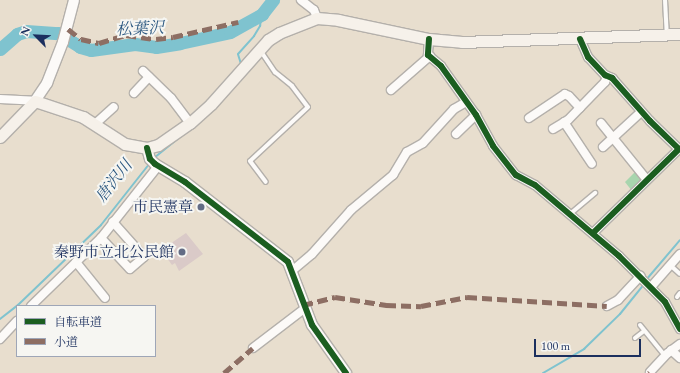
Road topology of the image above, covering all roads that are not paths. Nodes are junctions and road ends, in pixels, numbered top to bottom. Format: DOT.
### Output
graph roads {
  1 [pos="74,0"];
  2 [pos="302,0"];
  3 [pos="665,0"];
  4 [pos="317,18"];
  5 [pos="680,34"];
  6 [pos="667,35"];
  7 [pos="429,39"];
  8 [pos="580,39"];
  9 [pos="259,48"];
  10 [pos="430,56"];
  11 [pos="608,76"];
  12 [pos="391,90"];
  13 [pos="134,93"];
  14 [pos="0,99"];
  15 [pos="35,101"];
  16 [pos="466,102"];
  17 [pos="114,107"];
  18 [pos="580,108"];
  19 [pos="641,112"];
  20 [pos="476,115"];
  21 [pos="529,118"];
  22 [pos="564,122"];
  23 [pos="190,123"];
  24 [pos="601,123"];
  25 [pos="95,124"];
  26 [pos="553,129"];
  27 [pos="456,134"];
  28 [pos="0,137"];
  29 [pos="613,137"];
  30 [pos="603,147"];
  31 [pos="152,159"];
  32 [pos="592,164"];
  33 [pos="647,180"];
  34 [pos="266,182"];
  35 [pos="595,193"];
  36 [pos="570,214"];
  37 [pos="113,222"];
  38 [pos="593,232"];
  39 [pos="101,238"];
  40 [pos="680,254"];
  41 [pos="76,262"];
  42 [pos="670,265"];
  43 [pos="292,270"];
  44 [pos="680,274"];
  45 [pos="641,277"];
  46 [pos="651,287"];
  47 [pos="105,298"];
  48 [pos="32,305"];
  49 [pos="607,306"];
  50 [pos="304,309"];
  51 [pos="16,322"];
  52 [pos="640,325"];
  53 [pos="680,329"];
  54 [pos="644,331"];
  55 [pos="635,338"];
  56 [pos="0,339"];
  57 [pos="680,344"];
  58 [pos="253,348"];
  59 [pos="671,350"];
  60 [pos="665,356"];
  61 [pos="680,358"];
  62 [pos="655,371"];
  63 [pos="346,373"];
  1 -- 15 [label="street"];
  2 -- 4 [label="street"];
  3 -- 6 [label="lane"];
  4 -- 7 [label="main road"];
  4 -- 9 [label="main road"];
  5 -- 6 [label="main road"];
  6 -- 8 [label="main road"];
  7 -- 8 [label="main road"];
  7 -- 10 [label="street"];
  8 -- 11 [label="street"];
  9 -- 23 [label="main road"];
  9 -- 34 [label="lane"];
  10 -- 12 [label="street"];
  10 -- 16 [label="street"];
  11 -- 18 [label="street"];
  11 -- 19 [label="street"];
  13 -- 23 [label="street"];
  14 -- 15 [label="street"];
  15 -- 25 [label="main road"];
  15 -- 28 [label="main road"];
  16 -- 20 [label="street"];
  16 -- 43 [label="street"];
  17 -- 25 [label="street"];
  18 -- 21 [label="street"];
  18 -- 22 [label="street"];
  19 -- 29 [label="street"];
  19 -- 33 [label="street"];
  20 -- 27 [label="street"];
  20 -- 36 [label="street"];
  22 -- 26 [label="street"];
  22 -- 32 [label="street"];
  23 -- 31 [label="main road"];
  24 -- 29 [label="street"];
  25 -- 31 [label="main road"];
  29 -- 30 [label="street"];
  29 -- 33 [label="street"];
  31 -- 37 [label="street"];
  31 -- 43 [label="street"];
  33 -- 38 [label="street"];
  35 -- 36 [label="lane"];
  36 -- 38 [label="street"];
  37 -- 39 [label="street"];
  37 -- 39 [label="street"];
  38 -- 45 [label="street"];
  39 -- 41 [label="street"];
  40 -- 42 [label="street"];
  41 -- 47 [label="street"];
  41 -- 48 [label="street"];
  42 -- 44 [label="lane"];
  42 -- 46 [label="street"];
  43 -- 50 [label="street"];
  45 -- 46 [label="street"];
  45 -- 49 [label="street"];
  46 -- 53 [label="street"];
  50 -- 58 [label="street"];
  50 -- 63 [label="street"];
  51 -- 56 [label="street"];
  52 -- 54 [label="lane"];
  54 -- 55 [label="lane"];
  54 -- 60 [label="lane"];
  57 -- 59 [label="street"];
  59 -- 60 [label="street"];
  59 -- 61 [label="street"];
  60 -- 62 [label="street"];
}
